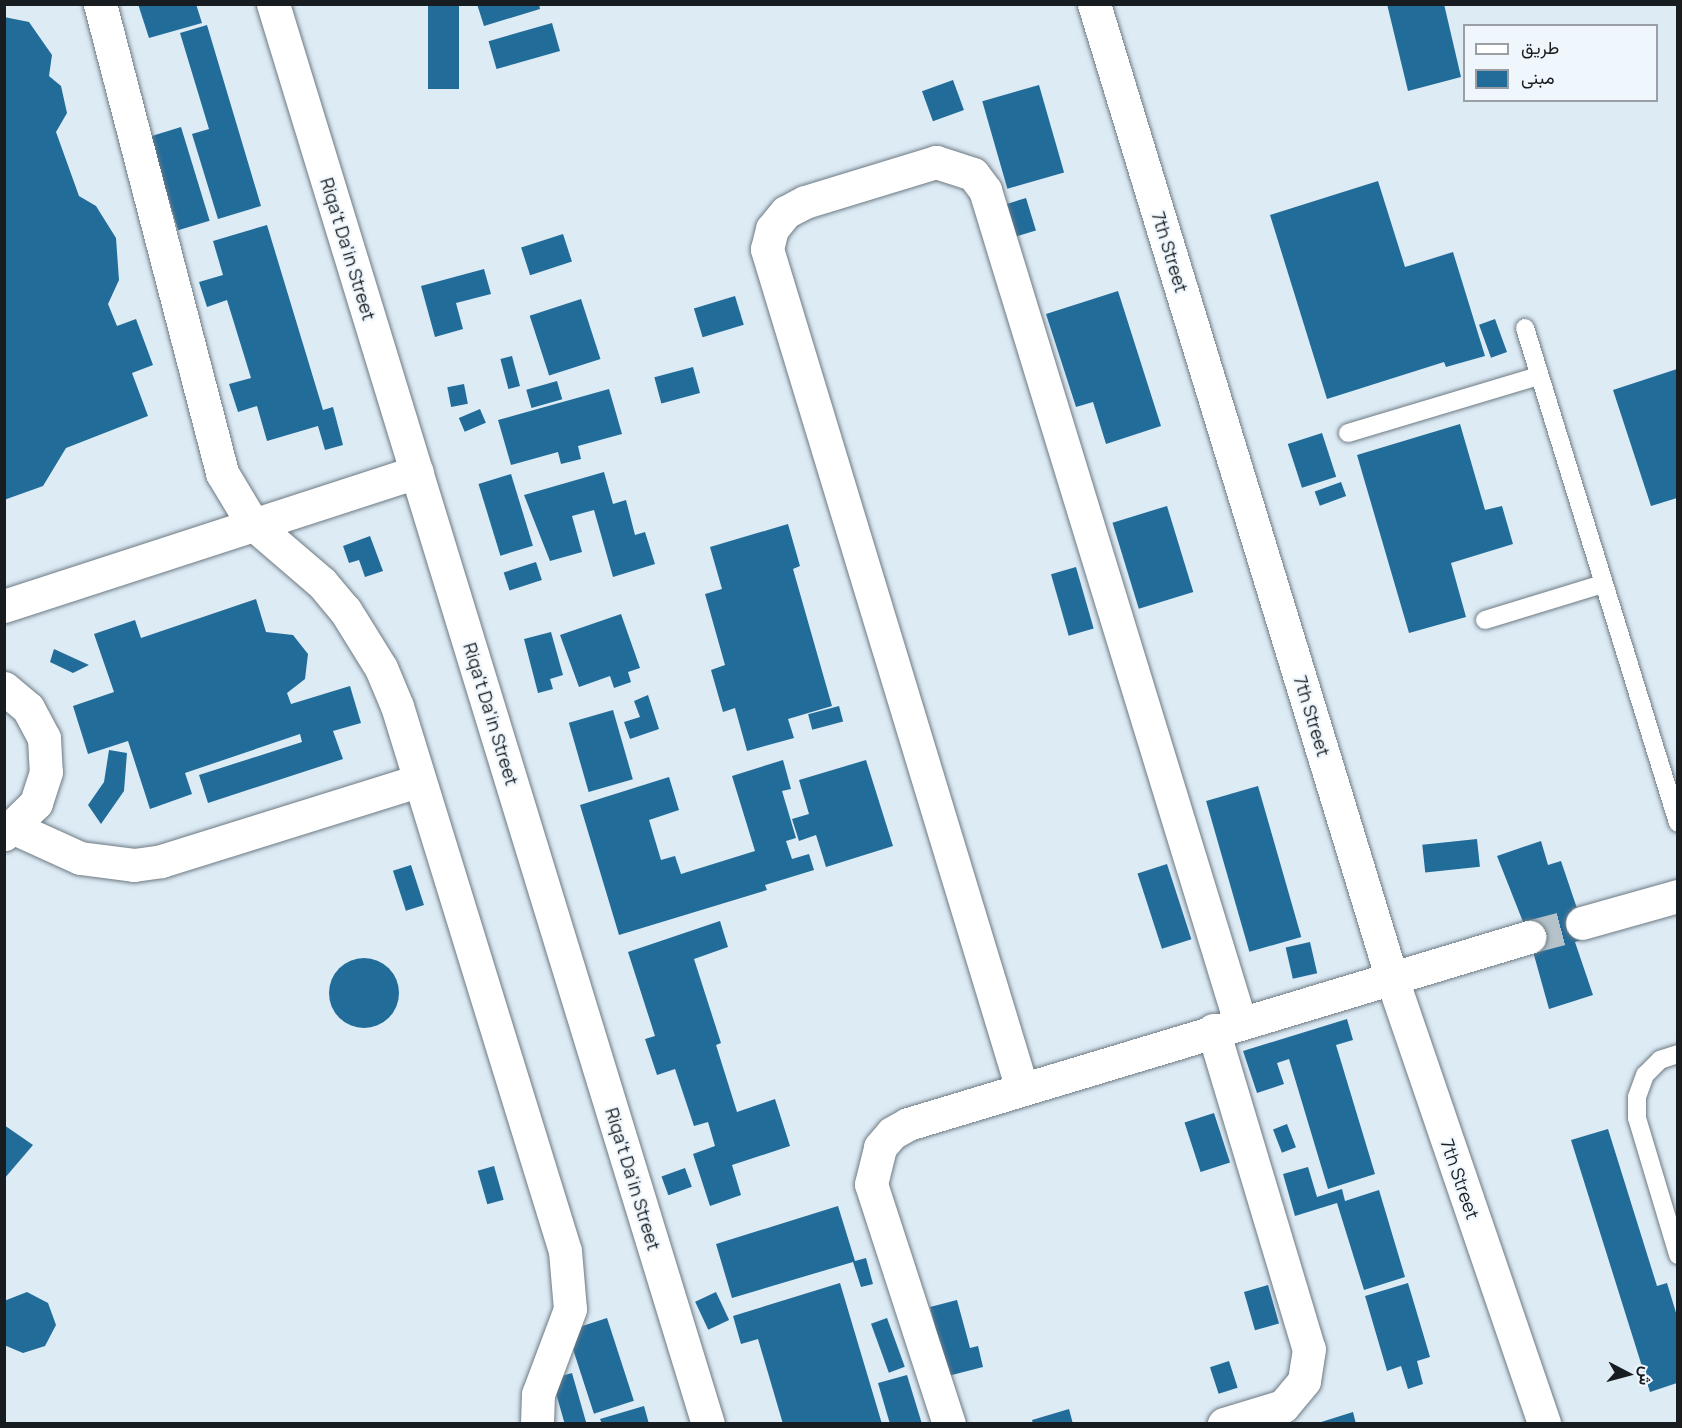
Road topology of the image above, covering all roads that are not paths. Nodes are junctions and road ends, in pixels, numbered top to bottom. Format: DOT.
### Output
graph roads {
  1 [pos="100,4"];
  2 [pos="273,4"];
  3 [pos="1094,4"];
  4 [pos="1525,328"];
  5 [pos="1538,376"];
  6 [pos="1348,433"];
  7 [pos="417,472"];
  8 [pos="252,523"];
  9 [pos="1603,584"];
  10 [pos="4,606"];
  11 [pos="1485,620"];
  12 [pos="4,688"];
  13 [pos="418,781"];
  14 [pos="1677,823"];
  15 [pos="9,831"];
  16 [pos="1677,896"];
  17 [pos="1582,922"];
  18 [pos="1529,937"];
  19 [pos="1391,976"];
  20 [pos="1227,1026"];
  21 [pos="1677,1054"];
  22 [pos="1022,1089"];
  23 [pos="1677,1255"];
  24 [pos="537,1424"];
  25 [pos="708,1424"];
  26 [pos="949,1424"];
  27 [pos="1224,1424"];
  28 [pos="1544,1424"];
  1 -- 8 [label="street"];
  2 -- 7 [label="street, Riqa't Da'in Street"];
  3 -- 19 [label="street, 7th Street"];
  4 -- 5 [label="lane"];
  5 -- 6 [label="lane"];
  5 -- 9 [label="lane"];
  7 -- 8 [label="street"];
  7 -- 25 [label="street, Riqa't Da'in Street"];
  8 -- 10 [label="street"];
  8 -- 13 [label="street"];
  9 -- 11 [label="lane"];
  9 -- 14 [label="lane"];
  12 -- 15 [label="street"];
  13 -- 15 [label="street"];
  13 -- 24 [label="street"];
  16 -- 17 [label="street"];
  18 -- 19 [label="street"];
  19 -- 20 [label="street"];
  19 -- 28 [label="street, 7th Street"];
  20 -- 22 [label="street"];
  20 -- 22 [label="street"];
  20 -- 27 [label="street"];
  21 -- 23 [label="lane"];
  22 -- 26 [label="street"];
}
